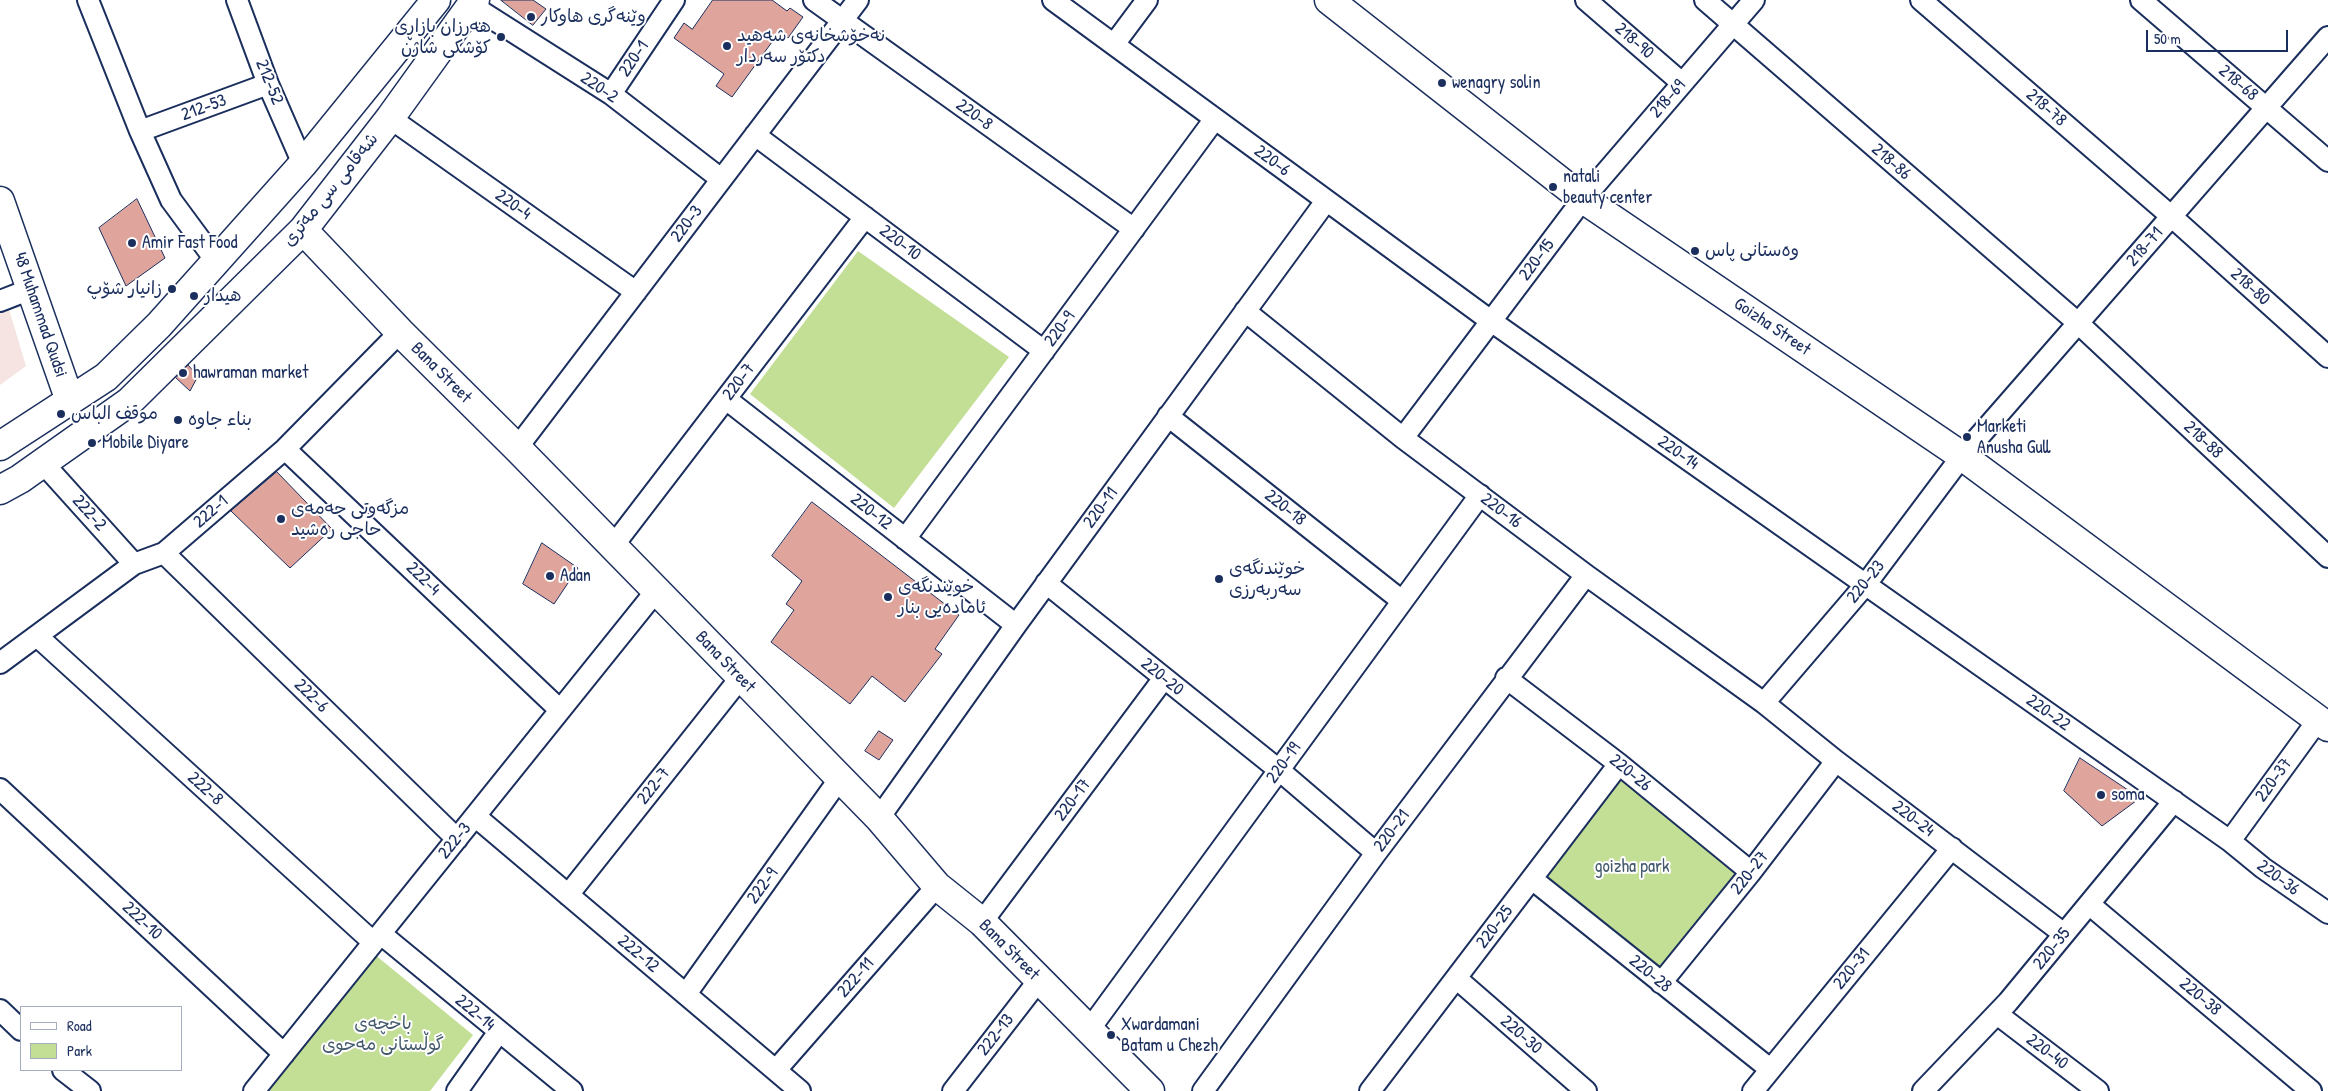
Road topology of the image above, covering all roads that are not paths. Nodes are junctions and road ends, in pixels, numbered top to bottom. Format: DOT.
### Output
graph roads {
  1 [pos="88,0"];
  2 [pos="237,0"];
  3 [pos="674,0"];
  4 [pos="814,0"];
  5 [pos="858,0"];
  6 [pos="1053,0"];
  7 [pos="1147,0"];
  8 [pos="1329,0"];
  9 [pos="1586,0"];
  10 [pos="1705,0"];
  11 [pos="1754,0"];
  12 [pos="1921,0"];
  13 [pos="2141,0"];
  14 [pos="434,3"];
  15 [pos="468,10"];
  16 [pos="842,20"];
  17 [pos="1732,25"];
  18 [pos="2328,37"];
  19 [pos="1115,44"];
  20 [pos="1682,83"];
  21 [pos="268,84"];
  22 [pos="611,94"];
  23 [pos="2267,107"];
  24 [pos="390,118"];
  25 [pos="1214,120"];
  26 [pos="140,132"];
  27 [pos="755,135"];
  28 [pos="2328,161"];
  29 [pos="303,164"];
  30 [pos="722,179"];
  31 [pos="1583,199"];
  32 [pos="0,201"];
  33 [pos="1326,201"];
  34 [pos="2171,216"];
  35 [pos="865,217"];
  36 [pos="1134,229"];
  37 [pos="303,230"];
  38 [pos="216,261"];
  39 [pos="31,289"];
  40 [pos="636,292"];
  41 [pos="182,299"];
  42 [pos="0,301"];
  43 [pos="1245,310"];
  44 [pos="1491,321"];
  45 [pos="2078,324"];
  46 [pos="207,325"];
  47 [pos="400,332"];
  48 [pos="1044,351"];
  49 [pos="2328,357"];
  50 [pos="726,399"];
  51 [pos="70,401"];
  52 [pos="1168,416"];
  53 [pos="1403,438"];
  54 [pos="0,446"];
  55 [pos="285,448"];
  56 [pos="517,448"];
  57 [pos="1962,456"];
  58 [pos="43,463"];
  59 [pos="0,490"];
  60 [pos="1480,495"];
  61 [pos="905,539"];
  62 [pos="612,546"];
  63 [pos="164,553"];
  64 [pos="2328,557"];
  65 [pos="134,564"];
  66 [pos="1586,576"];
  67 [pos="1046,582"];
  68 [pos="1866,584"];
  69 [pos="656,590"];
  70 [pos="1402,601"];
  71 [pos="1016,624"];
  72 [pos="37,636"];
  73 [pos="0,663"];
  74 [pos="741,677"];
  75 [pos="1164,678"];
  76 [pos="1506,678"];
  77 [pos="1764,703"];
  78 [pos="560,710"];
  79 [pos="2323,723"];
  80 [pos="1836,761"];
  81 [pos="1619,764"];
  82 [pos="1279,770"];
  83 [pos="840,778"];
  84 [pos="0,789"];
  85 [pos="2174,801"];
  86 [pos="475,816"];
  87 [pos="879,818"];
  88 [pos="457,839"];
  89 [pos="2230,840"];
  90 [pos="1952,848"];
  91 [pos="1376,853"];
  92 [pos="1751,872"];
  93 [pos="1532,879"];
  94 [pos="937,886"];
  95 [pos="568,895"];
  96 [pos="2089,904"];
  97 [pos="2328,913"];
  98 [pos="982,922"];
  99 [pos="2064,934"];
  100 [pos="377,938"];
  101 [pos="1456,978"];
  102 [pos="1039,980"];
  103 [pos="1661,983"];
  104 [pos="686,994"];
  105 [pos="0,1010"];
  106 [pos="1997,1014"];
  107 [pos="20,1029"];
  108 [pos="1089,1030"];
  109 [pos="498,1033"];
  110 [pos="284,1054"];
  111 [pos="1770,1069"];
  112 [pos="776,1070"];
  113 [pos="63,1071"];
  114 [pos="90,1091"];
  115 [pos="254,1091"];
  116 [pos="457,1091"];
  117 [pos="572,1091"];
  118 [pos="800,1091"];
  119 [pos="953,1091"];
  120 [pos="1150,1091"];
  121 [pos="1203,1091"];
  122 [pos="1370,1091"];
  123 [pos="1586,1091"];
  124 [pos="1753,1091"];
  125 [pos="1924,1091"];
  126 [pos="2098,1091"];
  127 [pos="2311,1091"];
  1 -- 26 [label="street"];
  2 -- 21 [label="street, 212-52"];
  3 -- 22 [label="street, 220-1"];
  4 -- 16 [label="street, 220-8"];
  5 -- 16 [label="street, 220-3"];
  6 -- 19 [label="street, 220-6"];
  7 -- 19 [label="street"];
  8 -- 31 [label="street, Goizha Street"];
  9 -- 20 [label="street, 218-90"];
  10 -- 17 [label="street, 218-86"];
  11 -- 17 [label="street, 218-69"];
  12 -- 34 [label="street, 218-78"];
  13 -- 23 [label="street, 218-68"];
  14 -- 15 [label="street"];
  14 -- 29 [label="street"];
  15 -- 22 [label="street, 220-2"];
  15 -- 24 [label="street, شەقامی سی مەتری"];
  16 -- 27 [label="street, 220-3"];
  16 -- 36 [label="street, 220-8"];
  17 -- 20 [label="street, 218-69"];
  17 -- 45 [label="street, 218-86"];
  18 -- 23 [label="street, 218-71"];
  19 -- 25 [label="street, 220-6"];
  20 -- 31 [label="street, 218-69"];
  21 -- 26 [label="street, 212-53"];
  21 -- 29 [label="street, 212-52"];
  22 -- 30 [label="street, 220-2"];
  23 -- 28 [label="street, 218-68"];
  23 -- 34 [label="street, 218-71"];
  24 -- 37 [label="street, شەقامی سی مەتری"];
  24 -- 40 [label="street, 220-4"];
  25 -- 33 [label="street, 220-6"];
  25 -- 36 [label="street, 220-9"];
  26 -- 38 [label="street"];
  27 -- 30 [label="street, 220-3"];
  27 -- 35 [label="street, 220-10"];
  29 -- 38 [label="street"];
  30 -- 40 [label="street, 220-3"];
  31 -- 44 [label="street, 220-15"];
  31 -- 57 [label="street, Goizha Street"];
  32 -- 39 [label="street, 48 Muhammad Qudsi"];
  33 -- 43 [label="street, 220-11"];
  33 -- 44 [label="street, 220-6"];
  34 -- 45 [label="street, 218-71"];
  34 -- 49 [label="street, 218-80"];
  35 -- 48 [label="street, 220-10"];
  35 -- 50 [label="street, 220-7"];
  36 -- 48 [label="street, 220-9"];
  37 -- 46 [label="street, شەقامی سی مەتری"];
  37 -- 47 [label="street, Bana Street"];
  38 -- 41 [label="street"];
  39 -- 42 [label="street"];
  39 -- 51 [label="street, 48 Muhammad Qudsi"];
  40 -- 56 [label="street, 220-3"];
  41 -- 46 [label="street"];
  41 -- 51 [label="street"];
  43 -- 52 [label="street, 220-11"];
  43 -- 53 [label="street, 220-16"];
  44 -- 53 [label="street, 220-15"];
  44 -- 68 [label="street, 220-14"];
  45 -- 57 [label="street, 218-71"];
  45 -- 64 [label="street, 218-88"];
  46 -- 58 [label="street, شەقامی سی مەتری"];
  47 -- 55 [label="street, 222-1"];
  47 -- 56 [label="street, Bana Street"];
  48 -- 61 [label="street, 220-9"];
  50 -- 61 [label="street, 220-12"];
  50 -- 62 [label="street, 220-7"];
  51 -- 54 [label="street"];
  52 -- 67 [label="street, 220-11"];
  52 -- 70 [label="street, 220-18"];
  53 -- 60 [label="street, 220-16"];
  55 -- 63 [label="street, 222-1"];
  55 -- 78 [label="street, 222-4"];
  56 -- 62 [label="street, Bana Street"];
  57 -- 68 [label="street, 220-23"];
  57 -- 79 [label="street, Goizha Street"];
  58 -- 59 [label="street, شەقامی سی مەتری"];
  58 -- 65 [label="street, 222-2"];
  60 -- 66 [label="street, 220-16"];
  60 -- 70 [label="street, 220-19"];
  61 -- 71 [label="street, 220-12"];
  62 -- 69 [label="street, Bana Street"];
  63 -- 65 [label="street, 222-1"];
  63 -- 88 [label="street, 222-6"];
  65 -- 72 [label="street, 222-1"];
  66 -- 76 [label="street, 220-21"];
  66 -- 77 [label="street, 220-16"];
  67 -- 71 [label="street, 220-11"];
  67 -- 75 [label="street, 220-20"];
  68 -- 77 [label="street, 220-23"];
  68 -- 85 [label="street, 220-22"];
  69 -- 74 [label="street, Bana Street"];
  69 -- 78 [label="street, 222-3"];
  70 -- 82 [label="street, 220-19"];
  71 -- 87 [label="street, 220-11"];
  72 -- 73 [label="street, 222-1"];
  72 -- 100 [label="street, 222-8"];
  74 -- 83 [label="street, Bana Street"];
  74 -- 95 [label="street, 222-7"];
  75 -- 82 [label="street, 220-20"];
  75 -- 98 [label="street, 220-17"];
  76 -- 81 [label="street, 220-26"];
  76 -- 91 [label="street, 220-21"];
  77 -- 80 [label="street, 220-24"];
  78 -- 86 [label="street, 222-3"];
  79 -- 89 [label="street, 220-37"];
  80 -- 90 [label="street, 220-24"];
  80 -- 92 [label="street, 220-27"];
  81 -- 92 [label="street, 220-26"];
  81 -- 93 [label="street, 220-25"];
  82 -- 91 [label="street, 220-20"];
  82 -- 108 [label="street, 220-19"];
  83 -- 87 [label="street, Bana Street"];
  83 -- 104 [label="street, 222-9"];
  84 -- 110 [label="street, 222-10"];
  85 -- 89 [label="street, 220-22"];
  85 -- 96 [label="street, 220-35"];
  86 -- 88 [label="street, 222-3"];
  86 -- 95 [label="street, 222-12"];
  87 -- 94 [label="street, Bana Street"];
  88 -- 100 [label="street, 222-3"];
  89 -- 97 [label="street, 220-36"];
  90 -- 99 [label="street, 220-24"];
  90 -- 111 [label="street, 220-31"];
  91 -- 121 [label="street, 220-21"];
  92 -- 103 [label="street, 220-27"];
  93 -- 101 [label="street, 220-25"];
  93 -- 103 [label="street, 220-28"];
  94 -- 98 [label="street, Bana Street"];
  94 -- 112 [label="street, 222-11"];
  95 -- 104 [label="street, 222-12"];
  96 -- 99 [label="street, 220-35"];
  96 -- 127 [label="street, 220-38"];
  98 -- 102 [label="street, Bana Street"];
  99 -- 106 [label="street, 220-35"];
  100 -- 109 [label="street, 222-14"];
  100 -- 110 [label="street, 222-3"];
  101 -- 122 [label="street, 220-25"];
  101 -- 123 [label="street, 220-30"];
  102 -- 108 [label="street, Bana Street"];
  102 -- 119 [label="street, 222-13"];
  103 -- 111 [label="street, 220-28"];
  104 -- 112 [label="street, 222-12"];
  105 -- 107 [label="street"];
  106 -- 125 [label="street, 220-35"];
  106 -- 126 [label="street, 220-40"];
  108 -- 120 [label="street, Bana Street"];
  109 -- 116 [label="street"];
  109 -- 117 [label="street, 222-14"];
  110 -- 115 [label="street, 222-3"];
  111 -- 124 [label="street, 220-31"];
  112 -- 118 [label="street, 222-12"];
  113 -- 114 [label="street"];
}
